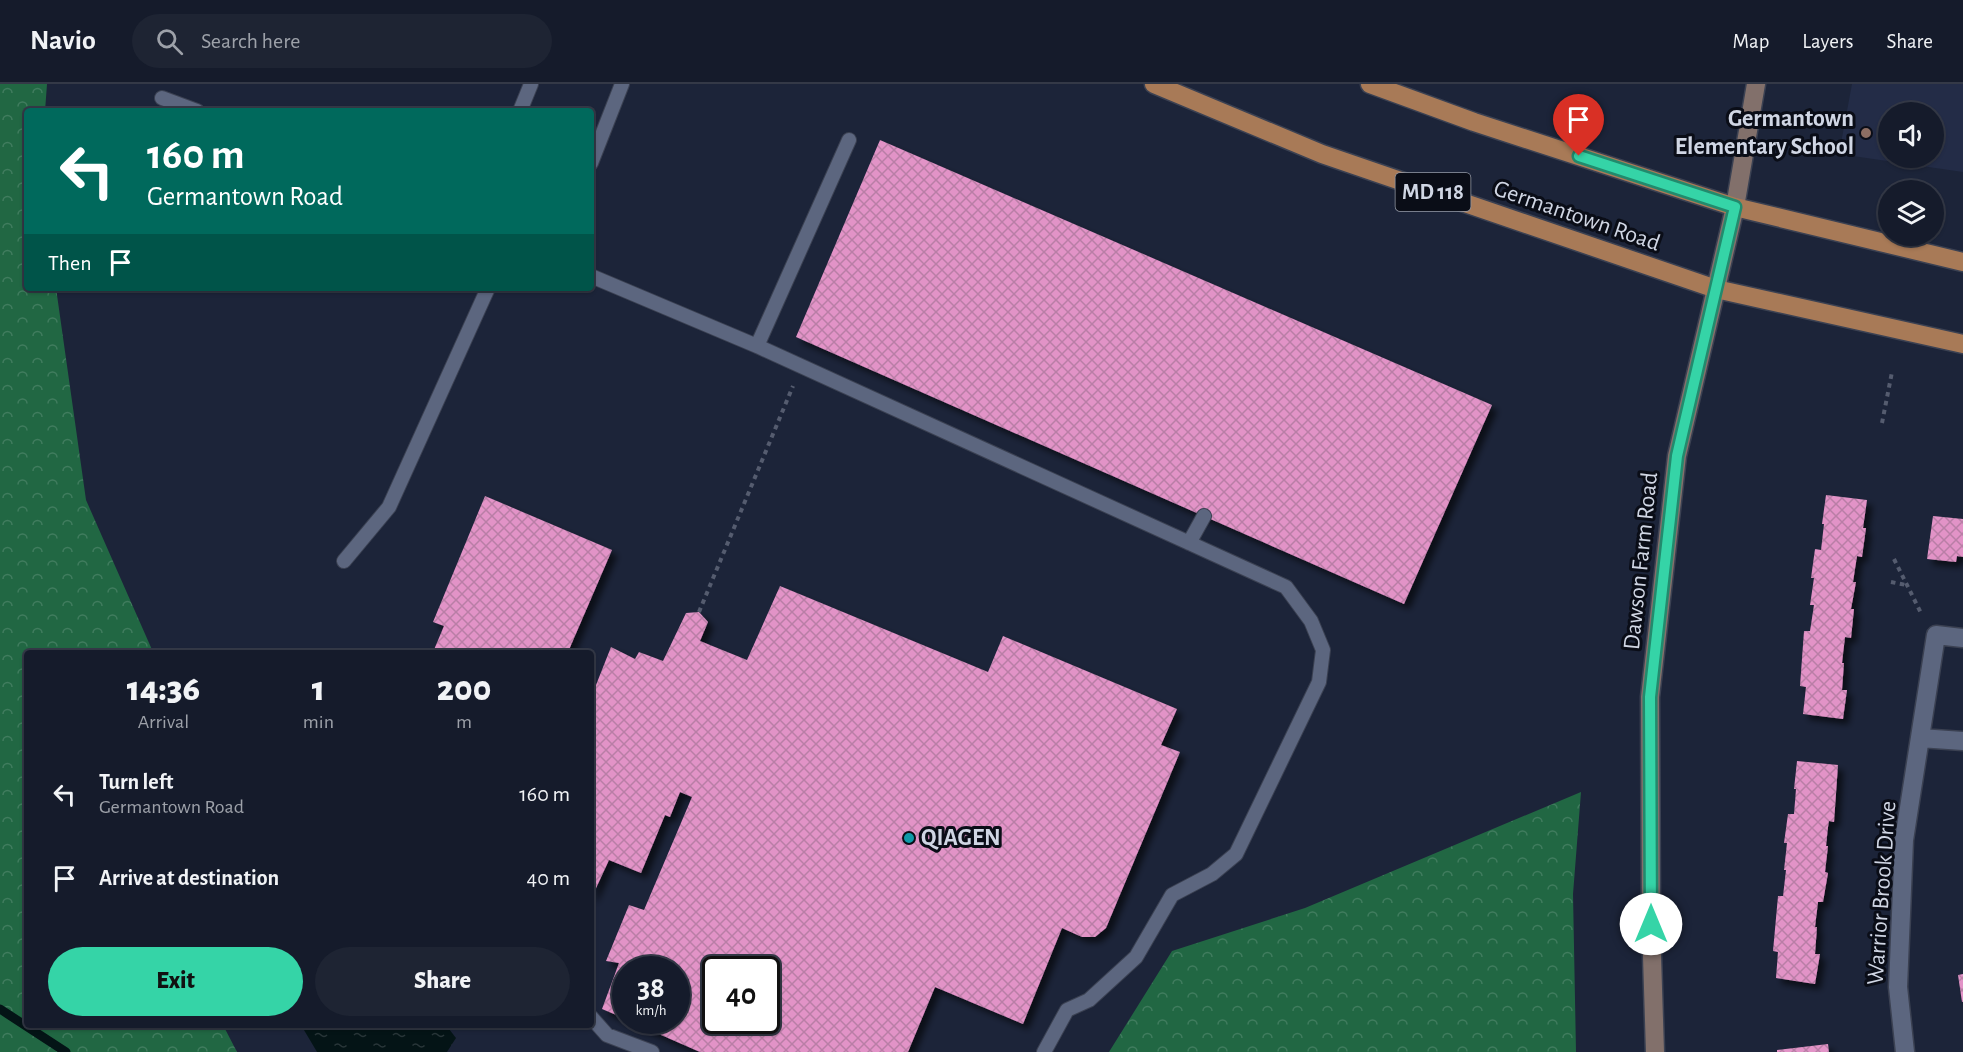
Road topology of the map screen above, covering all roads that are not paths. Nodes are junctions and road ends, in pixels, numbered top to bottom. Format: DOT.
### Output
graph roads {
  1 [pos="531,84"];
  2 [pos="622,84"];
  3 [pos="1154,84"];
  4 [pos="1370,84"];
  5 [pos="1756,84"];
  6 [pos="162,98"];
  7 [pos="189,108"];
  8 [pos="521,108"];
  9 [pos="849,140"];
  10 [pos="594,155"];
  11 [pos="1735,207"];
  12 [pos="1963,262"];
  13 [pos="594,277"];
  14 [pos="1716,289"];
  15 [pos="487,291"];
  16 [pos="1963,344"];
  17 [pos="757,346"];
  18 [pos="1204,516"];
  19 [pos="1189,543"];
  20 [pos="344,561"];
  21 [pos="1963,638"];
  22 [pos="1920,738"];
  23 [pos="1963,741"];
  24 [pos="594,1020"];
  25 [pos="652,1052"];
  26 [pos="1044,1052"];
  27 [pos="1655,1052"];
  28 [pos="1905,1052"];
  1 -- 8 [label="lane"];
  2 -- 10 [label="lane"];
  3 -- 14 [label="main road, Germantown Road / MD 118"];
  4 -- 11 [label="main road"];
  5 -- 11 [label="street, Dawson Farm Road"];
  6 -- 7 [label="lane"];
  9 -- 17 [label="lane"];
  11 -- 12 [label="main road"];
  11 -- 14 [label="street, Dawson Farm Road"];
  13 -- 17 [label="lane"];
  14 -- 16 [label="main road, Germantown Road / MD 118"];
  14 -- 27 [label="street, Dawson Farm Road"];
  15 -- 20 [label="lane"];
  17 -- 19 [label="lane"];
  18 -- 19 [label="lane"];
  19 -- 26 [label="lane"];
  21 -- 22 [label="street, Warrior Brook Drive"];
  22 -- 23 [label="street"];
  22 -- 28 [label="street, Warrior Brook Drive"];
  24 -- 25 [label="lane"];
}
